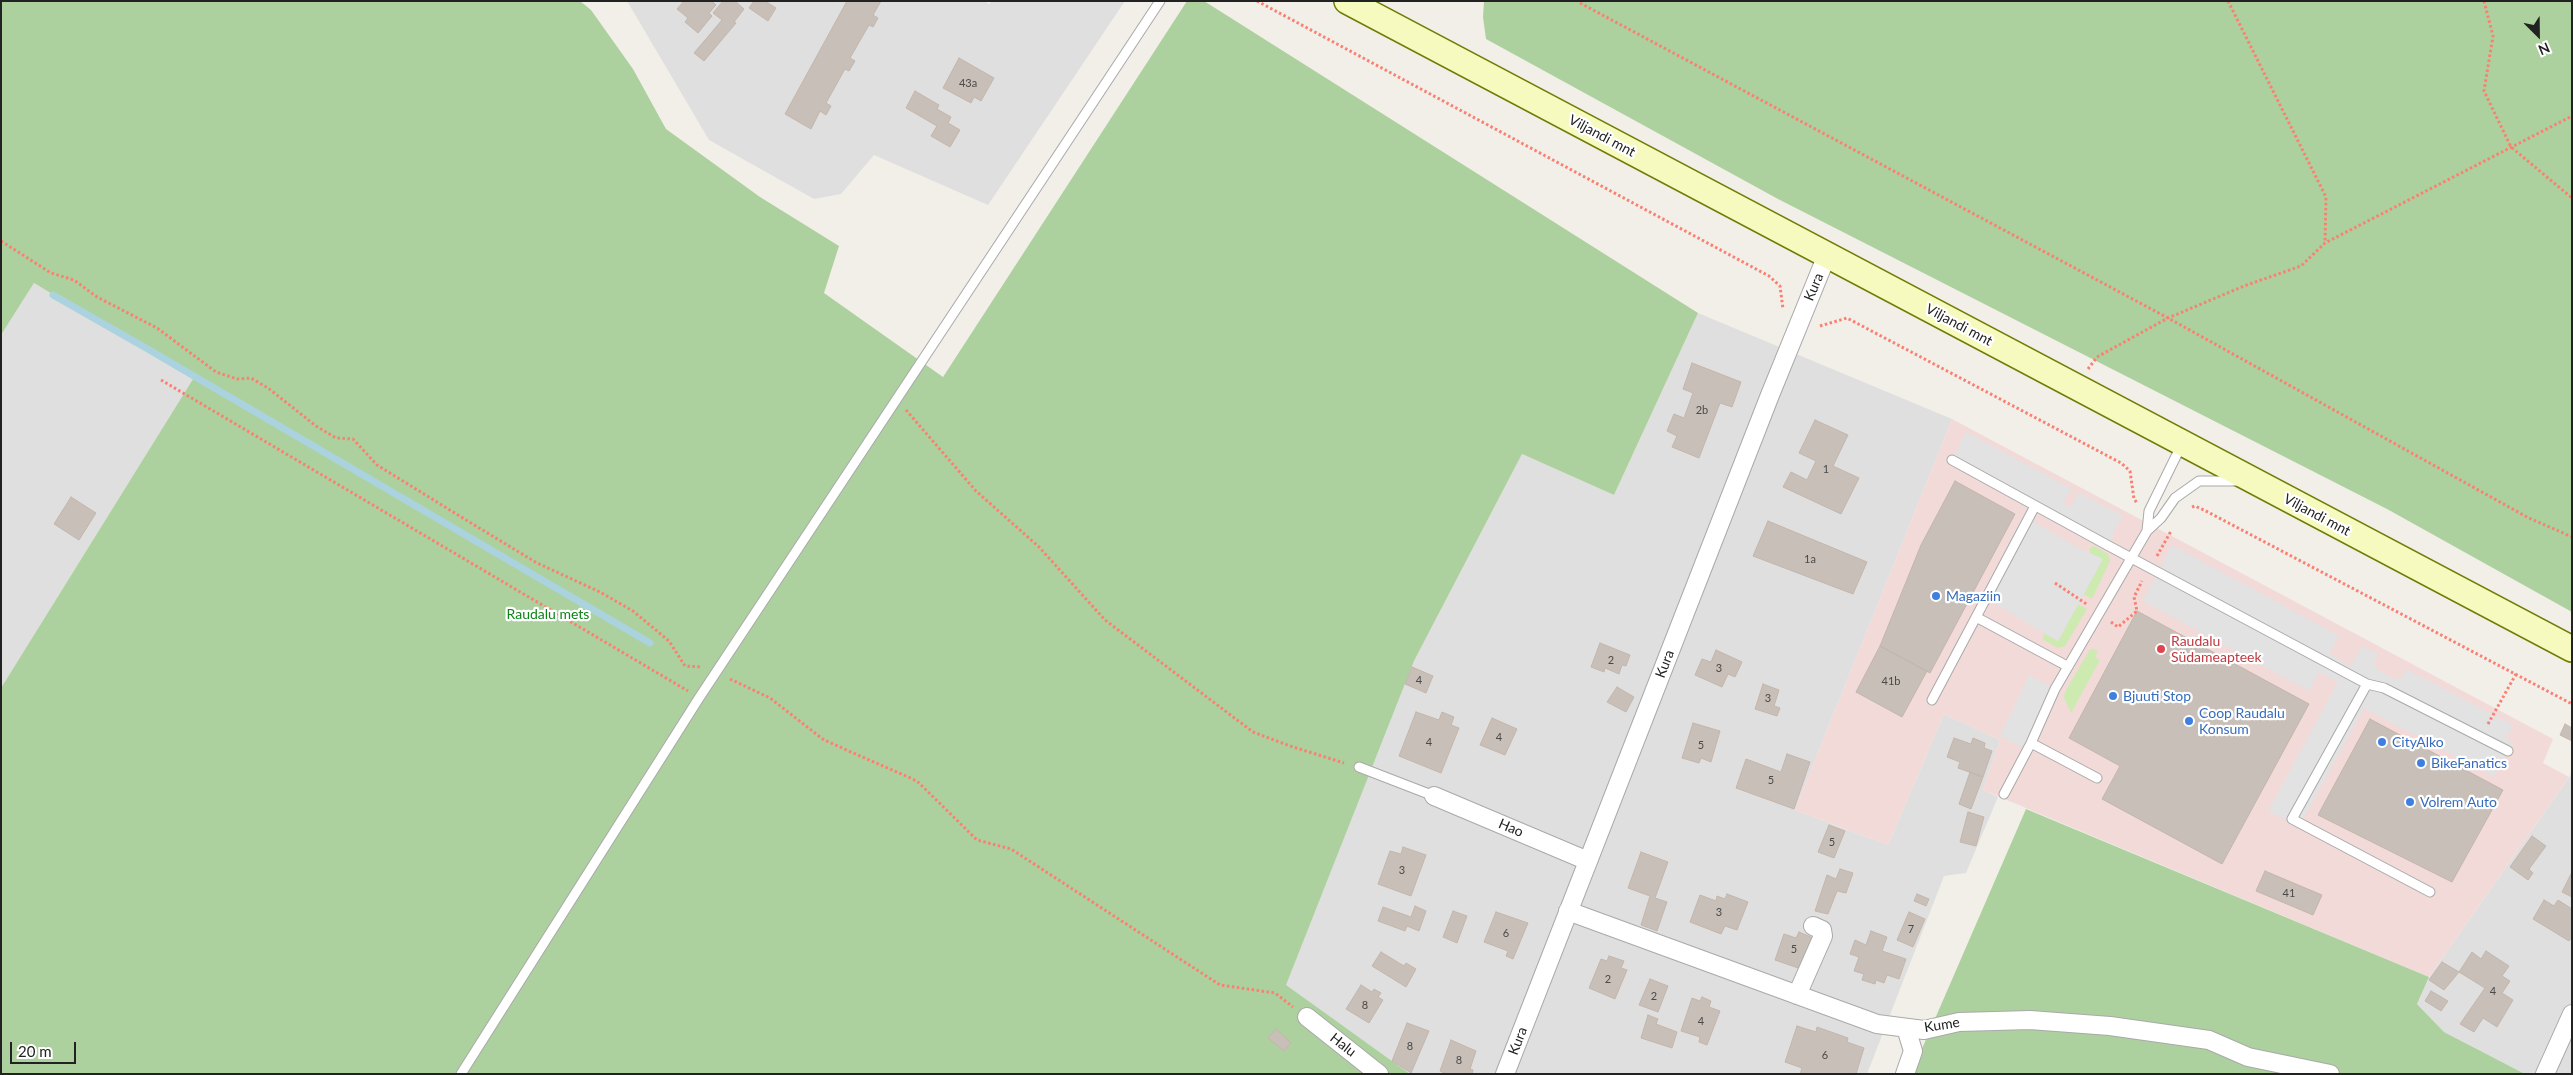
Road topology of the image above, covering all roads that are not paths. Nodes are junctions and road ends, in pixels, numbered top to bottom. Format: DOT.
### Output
graph roads {
  1 [pos="1160,1"];
  2 [pos="1347,1"];
  3 [pos="1827,255"];
  4 [pos="2182,443"];
  5 [pos="1952,460"];
  6 [pos="2256,482"];
  7 [pos="2035,506"];
  8 [pos="2146,531"];
  9 [pos="2131,558"];
  10 [pos="1976,617"];
  11 [pos="2572,649"];
  12 [pos="2067,666"];
  13 [pos="2367,684"];
  14 [pos="1932,700"];
  15 [pos="2031,743"];
  16 [pos="2508,751"];
  17 [pos="1359,767"];
  18 [pos="2097,778"];
  19 [pos="2004,794"];
  20 [pos="1434,796"];
  21 [pos="1588,861"];
  22 [pos="2430,892"];
  23 [pos="1568,911"];
  24 [pos="1813,926"];
  25 [pos="1797,995"];
  26 [pos="2572,1014"];
  27 [pos="1307,1017"];
  28 [pos="1906,1028"];
  29 [pos="462,1074"];
  30 [pos="1379,1074"];
  31 [pos="1506,1074"];
  32 [pos="1906,1074"];
  33 [pos="2330,1074"];
  34 [pos="2545,1074"];
  1 -- 29 [label="lane"];
  2 -- 3 [label="main road, Viljandi mnt"];
  3 -- 4 [label="main road, Viljandi mnt"];
  3 -- 21 [label="street, Kura"];
  4 -- 6 [label="main road, Viljandi mnt"];
  4 -- 8 [label="lane"];
  5 -- 7 [label="lane"];
  6 -- 8 [label="lane"];
  6 -- 11 [label="main road, Viljandi mnt"];
  7 -- 9 [label="lane"];
  7 -- 10 [label="lane"];
  8 -- 9 [label="lane"];
  9 -- 12 [label="lane"];
  9 -- 13 [label="lane"];
  10 -- 12 [label="lane"];
  10 -- 14 [label="lane"];
  12 -- 15 [label="lane"];
  13 -- 16 [label="lane"];
  13 -- 22 [label="lane"];
  15 -- 18 [label="lane"];
  15 -- 19 [label="lane"];
  17 -- 20 [label="lane"];
  20 -- 21 [label="street, Hao"];
  21 -- 23 [label="street, Kura"];
  23 -- 25 [label="street, Kume"];
  23 -- 31 [label="street, Kura"];
  24 -- 25 [label="street"];
  25 -- 28 [label="street, Kume"];
  26 -- 34 [label="street"];
  27 -- 30 [label="street, Halu"];
  28 -- 32 [label="street"];
  28 -- 33 [label="street, Kume"];
}
